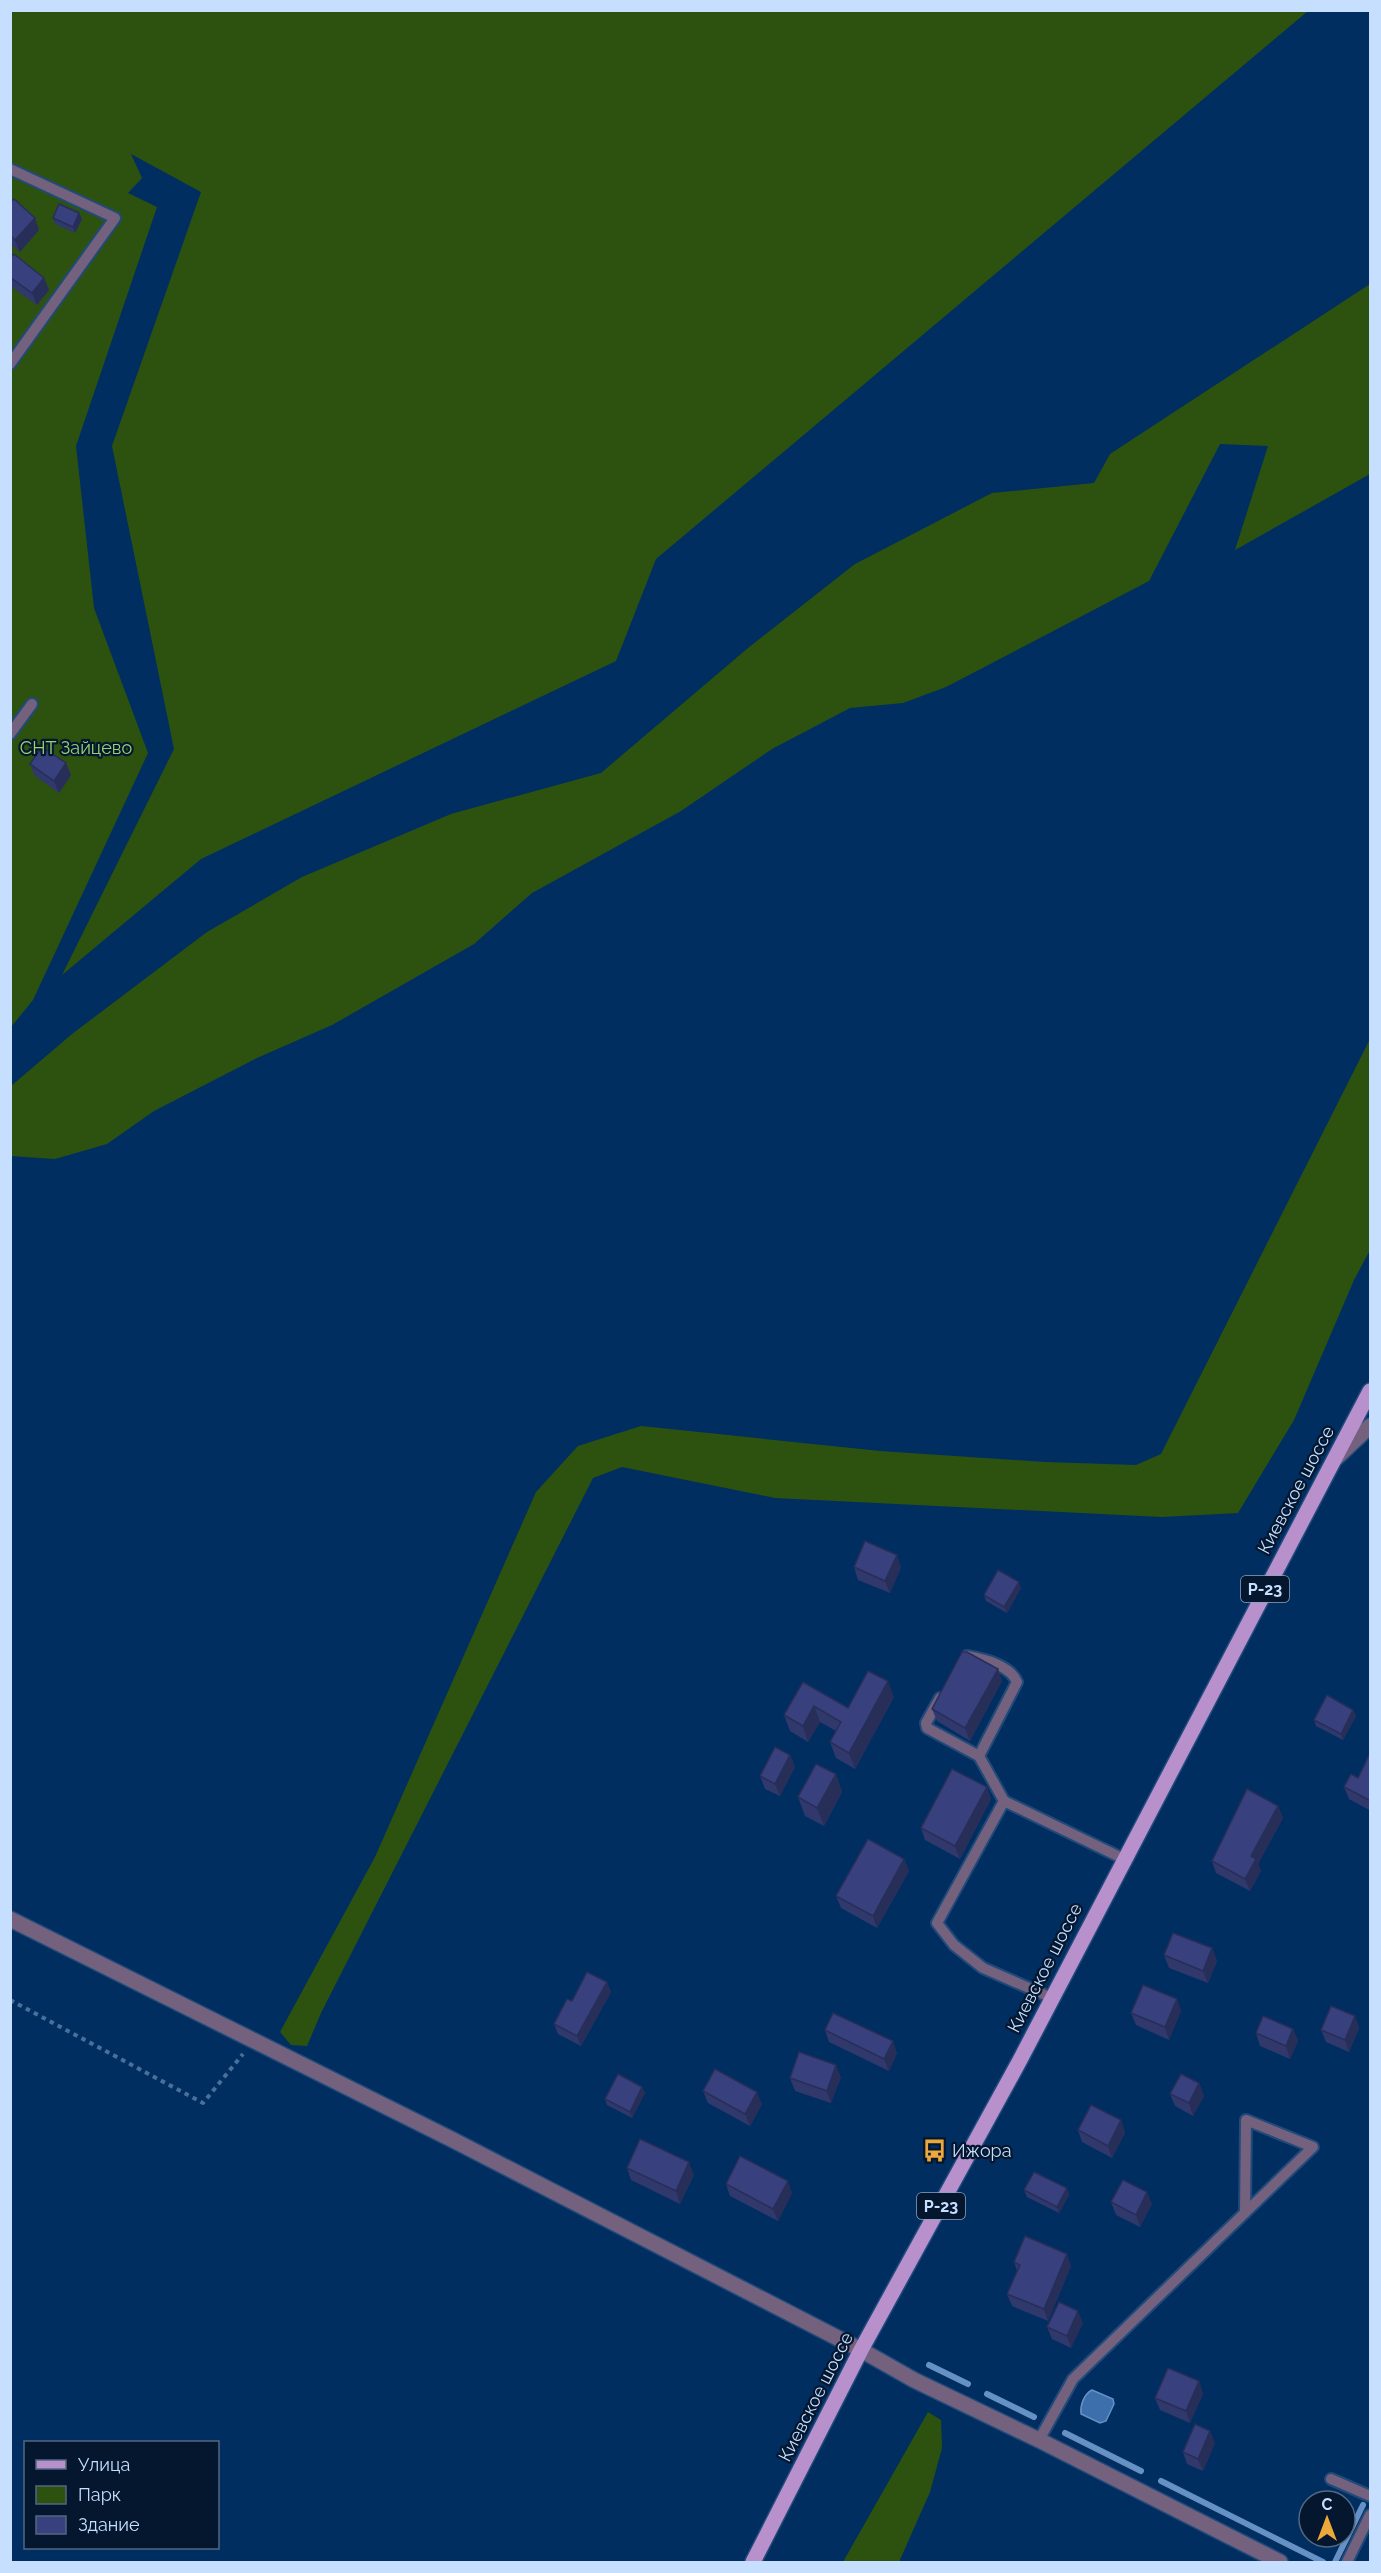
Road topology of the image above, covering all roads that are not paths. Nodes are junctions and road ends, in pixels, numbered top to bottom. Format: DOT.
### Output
graph roads {
  1 [pos="10,169"];
  2 [pos="10,364"];
  3 [pos="32,704"];
  4 [pos="10,734"];
  5 [pos="1371,1391"];
  6 [pos="1371,1426"];
  7 [pos="1334,1460"];
  8 [pos="956,1667"];
  9 [pos="946,1686"];
  10 [pos="979,1756"];
  11 [pos="1004,1801"];
  12 [pos="1124,1859"];
  13 [pos="10,1918"];
  14 [pos="1052,1998"];
  15 [pos="1245,2213"];
  16 [pos="861,2350"];
  17 [pos="1039,2440"];
  18 [pos="1331,2479"];
  19 [pos="1371,2496"];
  20 [pos="1371,2516"];
  21 [pos="753,2562"];
  22 [pos="1280,2562"];
  23 [pos="1347,2562"];
  1 -- 2 [label="lane"];
  3 -- 4 [label="lane"];
  5 -- 7 [label="main road, Киевское шоссе / Р-23"];
  6 -- 7 [label="street"];
  7 -- 12 [label="main road, Киевское шоссе / Р-23"];
  8 -- 10 [label="lane"];
  9 -- 10 [label="lane"];
  10 -- 11 [label="lane"];
  11 -- 12 [label="lane"];
  11 -- 14 [label="lane"];
  12 -- 14 [label="main road, Киевское шоссе / Р-23"];
  13 -- 16 [label="street"];
  14 -- 16 [label="main road, Киевское шоссе / Р-23"];
  15 -- 15 [label="lane"];
  15 -- 17 [label="lane"];
  16 -- 17 [label="street"];
  16 -- 21 [label="main road, Киевское шоссе / Р-23"];
  17 -- 22 [label="street"];
  18 -- 19 [label="lane"];
  20 -- 23 [label="lane"];
}
